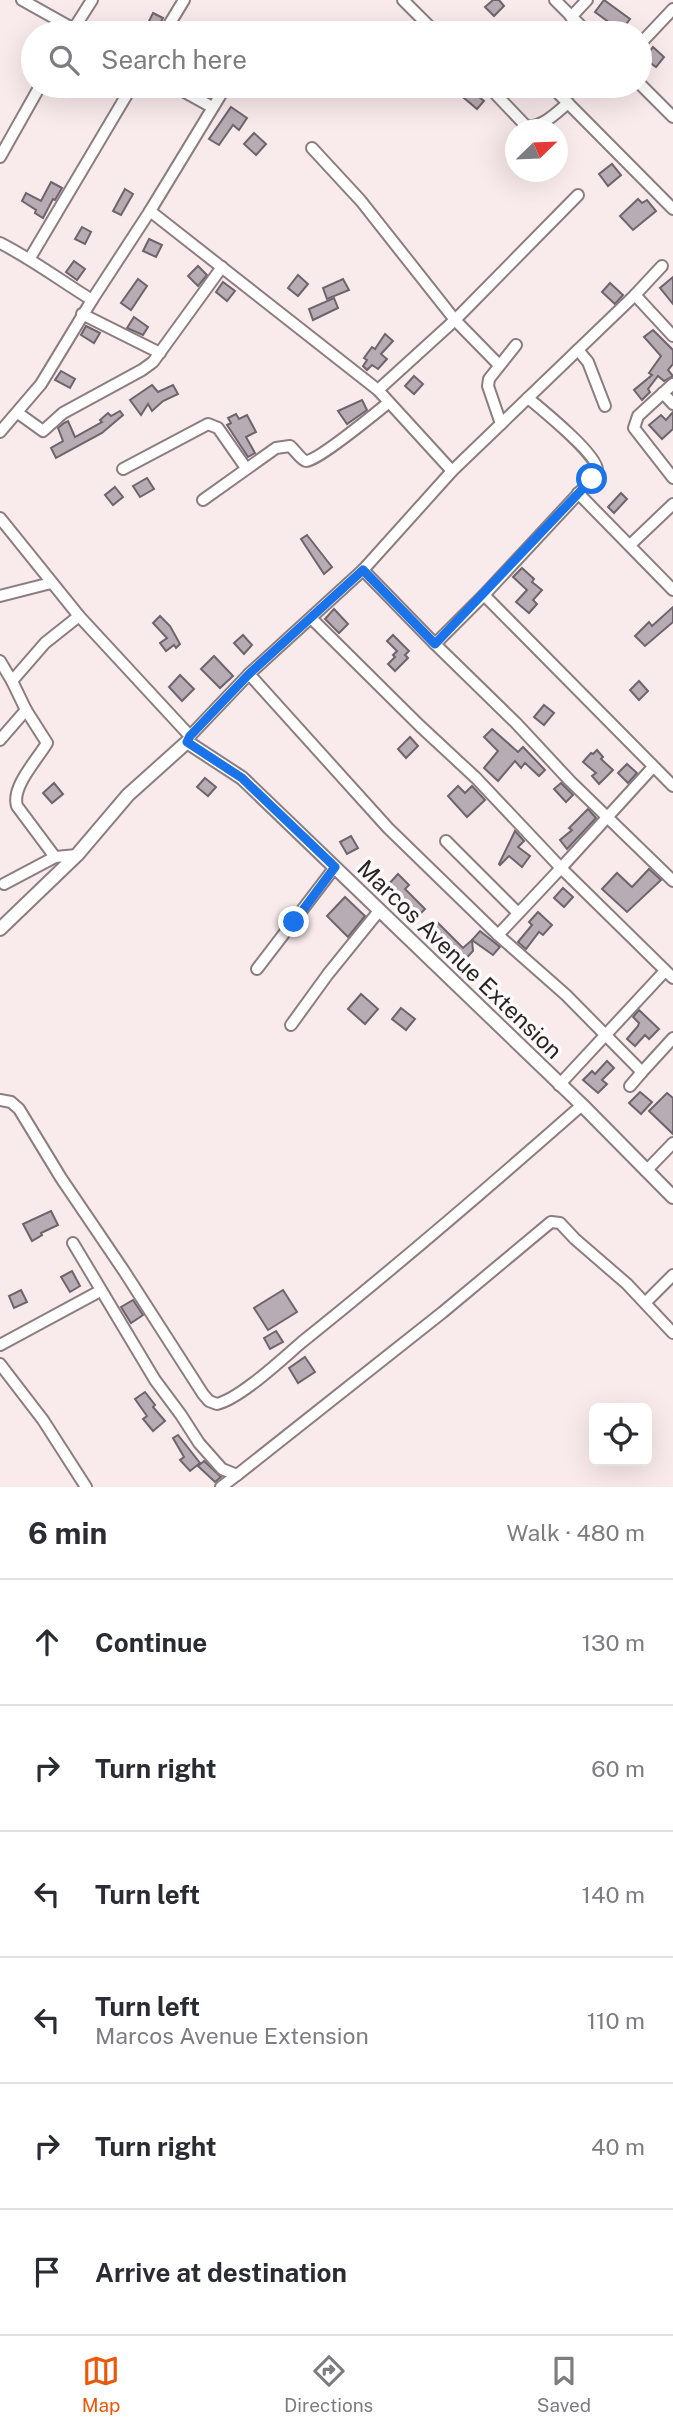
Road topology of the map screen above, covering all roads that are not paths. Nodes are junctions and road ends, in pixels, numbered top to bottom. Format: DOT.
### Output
graph roads {
  1 [pos="22,0"];
  2 [pos="92,0"];
  3 [pos="184,0"];
  4 [pos="403,0"];
  5 [pos="555,0"];
  6 [pos="587,0"];
  7 [pos="673,9"];
  8 [pos="571,17"];
  9 [pos="57,21"];
  10 [pos="81,21"];
  11 [pos="171,21"];
  12 [pos="424,21"];
  13 [pos="575,21"];
  14 [pos="652,31"];
  15 [pos="652,94"];
  16 [pos="33,98"];
  17 [pos="125,98"];
  18 [pos="196,98"];
  19 [pos="218,98"];
  20 [pos="499,98"];
  21 [pos="563,98"];
  22 [pos="568,103"];
  23 [pos="212,107"];
  24 [pos="671,110"];
  25 [pos="312,148"];
  26 [pos="0,157"];
  27 [pos="578,195"];
  28 [pos="673,209"];
  29 [pos="150,211"];
  30 [pos="0,243"];
  31 [pos="30,258"];
  32 [pos="662,266"];
  33 [pos="222,267"];
  34 [pos="635,295"];
  35 [pos="92,300"];
  36 [pos="82,314"];
  37 [pos="455,320"];
  38 [pos="673,336"];
  39 [pos="516,345"];
  40 [pos="578,350"];
  41 [pos="160,353"];
  42 [pos="499,365"];
  43 [pos="673,384"];
  44 [pos="378,390"];
  45 [pos="663,393"];
  46 [pos="528,398"];
  47 [pos="388,403"];
  48 [pos="673,404"];
  49 [pos="606,406"];
  50 [pos="18,413"];
  51 [pos="501,424"];
  52 [pos="0,432"];
  53 [pos="246,468"];
  54 [pos="123,469"];
  55 [pos="452,471"];
  56 [pos="673,478"];
  57 [pos="578,492"];
  58 [pos="203,500"];
  59 [pos="673,504"];
  60 [pos="0,518"];
  61 [pos="630,545"];
  62 [pos="363,570"];
  63 [pos="51,583"];
  64 [pos="673,590"];
  65 [pos="484,595"];
  66 [pos="0,596"];
  67 [pos="79,616"];
  68 [pos="311,618"];
  69 [pos="435,644"];
  70 [pos="0,661"];
  71 [pos="249,674"];
  72 [pos="12,681"];
  73 [pos="26,710"];
  74 [pos="188,739"];
  75 [pos="0,740"];
  76 [pos="653,767"];
  77 [pos="673,786"];
  78 [pos="608,817"];
  79 [pos="446,841"];
  80 [pos="77,855"];
  81 [pos="55,857"];
  82 [pos="335,867"];
  83 [pos="561,868"];
  84 [pos="673,881"];
  85 [pos="4,884"];
  86 [pos="379,911"];
  87 [pos="519,913"];
  88 [pos="0,929"];
  89 [pos="498,935"];
  90 [pos="257,969"];
  91 [pos="669,974"];
  92 [pos="291,1025"];
  93 [pos="605,1034"];
  94 [pos="673,1038"];
  95 [pos="642,1072"];
  96 [pos="559,1085"];
  97 [pos="630,1086"];
  98 [pos="0,1100"];
  99 [pos="582,1105"];
  100 [pos="673,1143"];
  101 [pos="646,1171"];
  102 [pos="673,1198"];
  103 [pos="72,1243"];
  104 [pos="673,1275"];
  105 [pos="100,1291"];
  106 [pos="646,1303"];
  107 [pos="673,1333"];
  108 [pos="0,1345"];
  109 [pos="0,1364"];
  110 [pos="237,1475"];
  111 [pos="86,1487"];
  112 [pos="220,1487"];
  1 -- 9 [label="street"];
  2 -- 10 [label="street"];
  3 -- 11 [label="street"];
  4 -- 12 [label="street"];
  5 -- 8 [label="street"];
  6 -- 8 [label="street"];
  7 -- 14 [label="street"];
  8 -- 13 [label="street"];
  15 -- 24 [label="street"];
  16 -- 26 [label="street"];
  17 -- 31 [label="street"];
  18 -- 23 [label="street"];
  19 -- 23 [label="street"];
  20 -- 22 [label="street"];
  21 -- 22 [label="street"];
  22 -- 28 [label="street"];
  23 -- 29 [label="street"];
  25 -- 37 [label="street"];
  27 -- 37 [label="street"];
  29 -- 33 [label="street"];
  29 -- 35 [label="street"];
  30 -- 31 [label="street"];
  31 -- 35 [label="street"];
  32 -- 34 [label="street"];
  33 -- 41 [label="street"];
  33 -- 44 [label="street"];
  34 -- 38 [label="street"];
  34 -- 40 [label="street"];
  35 -- 36 [label="street"];
  36 -- 41 [label="street"];
  36 -- 50 [label="street"];
  37 -- 42 [label="street"];
  37 -- 44 [label="street"];
  39 -- 42 [label="street"];
  40 -- 46 [label="street"];
  40 -- 49 [label="street"];
  41 -- 50 [label="street"];
  42 -- 51 [label="street"];
  43 -- 45 [label="street"];
  44 -- 47 [label="street"];
  45 -- 48 [label="street"];
  45 -- 56 [label="street"];
  46 -- 51 [label="street"];
  46 -- 57 [label="street"];
  47 -- 53 [label="street"];
  47 -- 55 [label="street"];
  50 -- 52 [label="street"];
  51 -- 55 [label="street"];
  53 -- 54 [label="street"];
  53 -- 58 [label="street"];
  55 -- 62 [label="street"];
  57 -- 61 [label="street"];
  57 -- 65 [label="street"];
  59 -- 61 [label="street"];
  60 -- 63 [label="street"];
  61 -- 64 [label="street"];
  62 -- 68 [label="street"];
  62 -- 69 [label="street"];
  63 -- 66 [label="street"];
  63 -- 67 [label="street"];
  65 -- 69 [label="street"];
  65 -- 76 [label="street"];
  67 -- 72 [label="street"];
  67 -- 74 [label="street"];
  68 -- 71 [label="street"];
  68 -- 83 [label="street"];
  69 -- 78 [label="street"];
  70 -- 72 [label="street"];
  71 -- 74 [label="street"];
  71 -- 89 [label="street"];
  72 -- 73 [label="street"];
  73 -- 75 [label="street"];
  73 -- 81 [label="street"];
  74 -- 80 [label="street"];
  74 -- 82 [label="street, Marcos Avenue Extension"];
  76 -- 77 [label="street"];
  76 -- 78 [label="street"];
  78 -- 83 [label="street"];
  78 -- 84 [label="street"];
  79 -- 87 [label="street"];
  80 -- 81 [label="street"];
  80 -- 88 [label="street"];
  81 -- 85 [label="street"];
  82 -- 86 [label="street, Marcos Avenue Extension"];
  82 -- 90 [label="street"];
  83 -- 87 [label="street"];
  83 -- 91 [label="street"];
  86 -- 92 [label="street"];
  86 -- 96 [label="street, Marcos Avenue Extension"];
  87 -- 89 [label="street"];
  89 -- 93 [label="street"];
  91 -- 93 [label="street"];
  93 -- 95 [label="street"];
  93 -- 96 [label="street"];
  94 -- 95 [label="street"];
  95 -- 97 [label="street"];
  96 -- 99 [label="street, Marcos Avenue Extension"];
  98 -- 99 [label="street"];
  99 -- 101 [label="street, Marcos Avenue Extension"];
  100 -- 101 [label="street"];
  101 -- 102 [label="street, Marcos Avenue Extension"];
  103 -- 105 [label="street"];
  104 -- 106 [label="street"];
  105 -- 108 [label="street"];
  105 -- 110 [label="street"];
  106 -- 107 [label="street"];
  106 -- 110 [label="street"];
  109 -- 111 [label="street"];
  110 -- 112 [label="street"];
}
